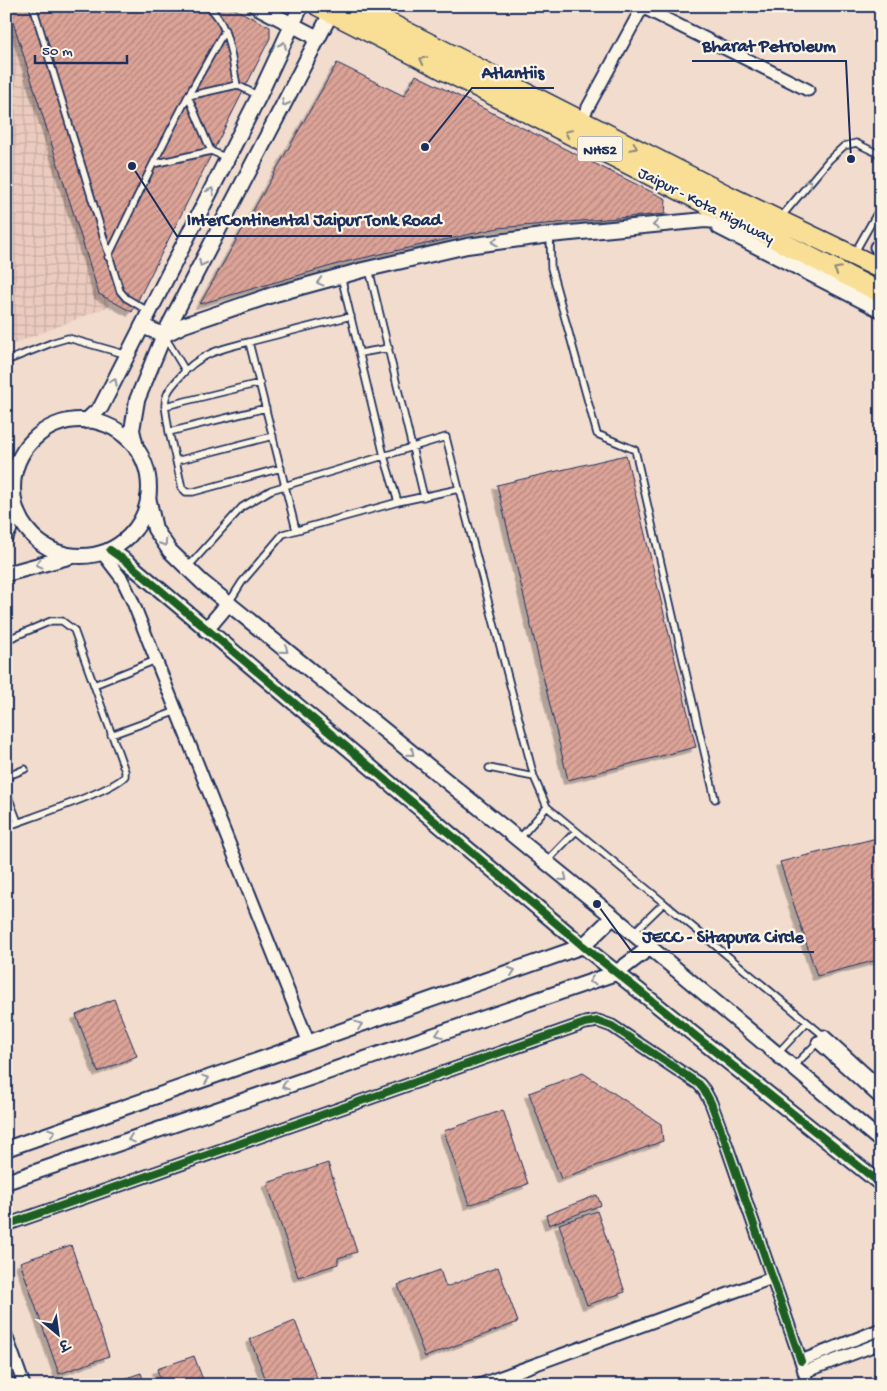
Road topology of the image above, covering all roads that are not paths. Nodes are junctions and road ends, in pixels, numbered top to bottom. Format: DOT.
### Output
graph roads {
  1 [pos="33,6"];
  2 [pos="208,6"];
  3 [pos="256,6"];
  4 [pos="301,6"];
  5 [pos="356,6"];
  6 [pos="642,7"];
  7 [pos="325,10"];
  8 [pos="292,25"];
  9 [pos="225,30"];
  10 [pos="318,38"];
  11 [pos="237,85"];
  12 [pos="808,90"];
  13 [pos="188,96"];
  14 [pos="260,96"];
  15 [pos="581,120"];
  16 [pos="211,151"];
  17 [pos="881,155"];
  18 [pos="228,158"];
  19 [pos="153,164"];
  20 [pos="881,206"];
  21 [pos="705,220"];
  22 [pos="778,220"];
  23 [pos="550,235"];
  24 [pos="780,241"];
  25 [pos="881,244"];
  26 [pos="881,249"];
  27 [pos="853,256"];
  28 [pos="108,257"];
  29 [pos="369,268"];
  30 [pos="881,269"];
  31 [pos="341,276"];
  32 [pos="881,293"];
  33 [pos="881,310"];
  34 [pos="149,312"];
  35 [pos="351,316"];
  36 [pos="142,326"];
  37 [pos="164,335"];
  38 [pos="249,342"];
  39 [pos="389,348"];
  40 [pos="360,354"];
  41 [pos="128,355"];
  42 [pos="6,361"];
  43 [pos="185,370"];
  44 [pos="260,383"];
  45 [pos="165,406"];
  46 [pos="266,408"];
  47 [pos="86,421"];
  48 [pos="169,432"];
  49 [pos="273,436"];
  50 [pos="136,447"];
  51 [pos="413,447"];
  52 [pos="384,456"];
  53 [pos="176,461"];
  54 [pos="281,468"];
  55 [pos="285,486"];
  56 [pos="459,489"];
  57 [pos="424,497"];
  58 [pos="148,498"];
  59 [pos="13,500"];
  60 [pos="398,502"];
  61 [pos="296,530"];
  62 [pos="6,535"];
  63 [pos="106,551"];
  64 [pos="73,556"];
  65 [pos="187,567"];
  66 [pos="6,574"];
  67 [pos="228,604"];
  68 [pos="206,630"];
  69 [pos="6,640"];
  70 [pos="156,660"];
  71 [pos="94,685"];
  72 [pos="176,710"];
  73 [pos="111,735"];
  74 [pos="488,768"];
  75 [pos="25,769"];
  76 [pos="6,777"];
  77 [pos="534,777"];
  78 [pos="6,791"];
  79 [pos="715,799"];
  80 [pos="547,807"];
  81 [pos="18,822"];
  82 [pos="6,827"];
  83 [pos="576,831"];
  84 [pos="518,840"];
  85 [pos="546,862"];
  86 [pos="664,903"];
  87 [pos="613,917"];
  88 [pos="632,933"];
  89 [pos="583,946"];
  90 [pos="649,948"];
  91 [pos="616,973"];
  92 [pos="807,1022"];
  93 [pos="821,1039"];
  94 [pos="309,1042"];
  95 [pos="777,1054"];
  96 [pos="793,1067"];
  97 [pos="881,1088"];
  98 [pos="881,1100"];
  99 [pos="881,1141"];
  100 [pos="6,1148"];
  101 [pos="6,1182"];
  102 [pos="881,1184"];
  103 [pos="6,1225"];
  104 [pos="772,1278"];
  105 [pos="881,1329"];
  106 [pos="6,1335"];
  107 [pos="881,1343"];
  108 [pos="802,1366"];
  109 [pos="24,1385"];
  110 [pos="479,1385"];
  111 [pos="808,1385"];
  1 -- 28 [label="lane"];
  2 -- 9 [label="lane"];
  3 -- 8 [label="street"];
  4 -- 8 [label="street"];
  5 -- 15 [label="highway, Jaipur - Kota Highway / NH52"];
  6 -- 12 [label="street"];
  6 -- 15 [label="street"];
  7 -- 10 [label="street"];
  24 -- 7 [label="highway, Jaipur - Kota Highway / NH52, one-way"];
  8 -- 10 [label="street"];
  14 -- 8 [label="street, one-way"];
  9 -- 11 [label="lane"];
  9 -- 13 [label="lane"];
  10 -- 37 [label="street, one-way"];
  11 -- 13 [label="lane"];
  11 -- 14 [label="lane"];
  13 -- 16 [label="lane"];
  13 -- 19 [label="lane"];
  14 -- 18 [label="street"];
  15 -- 22 [label="highway, Jaipur - Kota Highway / NH52, one-way"];
  16 -- 18 [label="lane"];
  16 -- 19 [label="lane"];
  22 -- 17 [label="lane, one-way"];
  34 -- 18 [label="street, one-way"];
  19 -- 28 [label="lane"];
  20 -- 27 [label="lane"];
  21 -- 23 [label="street, one-way"];
  21 -- 24 [label="street"];
  21 -- 33 [label="street"];
  22 -- 27 [label="highway, Jaipur - Kota Highway / NH52"];
  23 -- 29 [label="street, one-way"];
  23 -- 79 [label="lane"];
  32 -- 24 [label="highway, Jaipur - Kota Highway / NH52, one-way"];
  25 -- 26 [label="street"];
  27 -- 30 [label="highway, Jaipur - Kota Highway / NH52"];
  28 -- 34 [label="lane"];
  29 -- 31 [label="street"];
  29 -- 39 [label="lane"];
  31 -- 35 [label="lane"];
  31 -- 37 [label="street, one-way"];
  34 -- 36 [label="street"];
  35 -- 38 [label="lane"];
  35 -- 40 [label="lane"];
  36 -- 37 [label="street"];
  36 -- 41 [label="street"];
  37 -- 43 [label="lane"];
  37 -- 50 [label="street"];
  38 -- 43 [label="lane"];
  38 -- 44 [label="lane"];
  39 -- 40 [label="lane"];
  39 -- 51 [label="lane"];
  40 -- 52 [label="lane"];
  41 -- 42 [label="lane"];
  47 -- 41 [label="street, one-way"];
  43 -- 45 [label="lane"];
  44 -- 45 [label="lane"];
  44 -- 46 [label="lane"];
  45 -- 48 [label="lane"];
  46 -- 48 [label="lane"];
  46 -- 49 [label="lane"];
  47 -- 50 [label="street"];
  47 -- 59 [label="street"];
  48 -- 53 [label="lane"];
  49 -- 53 [label="lane"];
  49 -- 54 [label="lane"];
  50 -- 58 [label="street"];
  51 -- 52 [label="lane"];
  51 -- 56 [label="lane"];
  51 -- 57 [label="lane"];
  52 -- 55 [label="lane"];
  52 -- 60 [label="lane"];
  53 -- 54 [label="lane"];
  54 -- 55 [label="lane"];
  55 -- 61 [label="lane"];
  55 -- 65 [label="lane"];
  56 -- 57 [label="lane"];
  56 -- 77 [label="lane"];
  57 -- 60 [label="lane"];
  58 -- 63 [label="street"];
  58 -- 65 [label="street, one-way"];
  59 -- 62 [label="street"];
  59 -- 64 [label="street"];
  60 -- 61 [label="lane"];
  61 -- 67 [label="lane"];
  63 -- 64 [label="street"];
  63 -- 68 [label="street"];
  63 -- 70 [label="street"];
  64 -- 66 [label="street, one-way"];
  65 -- 67 [label="street"];
  67 -- 68 [label="street"];
  67 -- 84 [label="street, one-way"];
  68 -- 89 [label="street"];
  69 -- 71 [label="lane"];
  70 -- 71 [label="lane"];
  70 -- 72 [label="street"];
  71 -- 73 [label="lane"];
  72 -- 73 [label="lane"];
  72 -- 94 [label="street"];
  73 -- 81 [label="lane"];
  74 -- 77 [label="lane"];
  75 -- 76 [label="lane"];
  77 -- 80 [label="lane"];
  78 -- 81 [label="lane"];
  80 -- 83 [label="lane"];
  80 -- 84 [label="lane"];
  81 -- 82 [label="lane"];
  83 -- 85 [label="lane"];
  83 -- 86 [label="lane"];
  84 -- 85 [label="street"];
  85 -- 87 [label="street, one-way"];
  86 -- 88 [label="lane"];
  86 -- 92 [label="lane"];
  87 -- 88 [label="street"];
  87 -- 89 [label="street"];
  88 -- 90 [label="street"];
  89 -- 91 [label="street"];
  94 -- 89 [label="street, one-way"];
  90 -- 91 [label="street"];
  90 -- 95 [label="street"];
  91 -- 101 [label="street, one-way"];
  91 -- 102 [label="street"];
  92 -- 93 [label="lane"];
  92 -- 95 [label="lane"];
  93 -- 96 [label="lane"];
  93 -- 97 [label="street"];
  93 -- 98 [label="street"];
  100 -- 94 [label="street, one-way"];
  95 -- 96 [label="street"];
  96 -- 99 [label="street"];
  103 -- 104 [label="street"];
  104 -- 108 [label="street"];
  104 -- 110 [label="street"];
  105 -- 108 [label="street"];
  106 -- 109 [label="street"];
  107 -- 108 [label="street"];
  108 -- 111 [label="street"];
}
